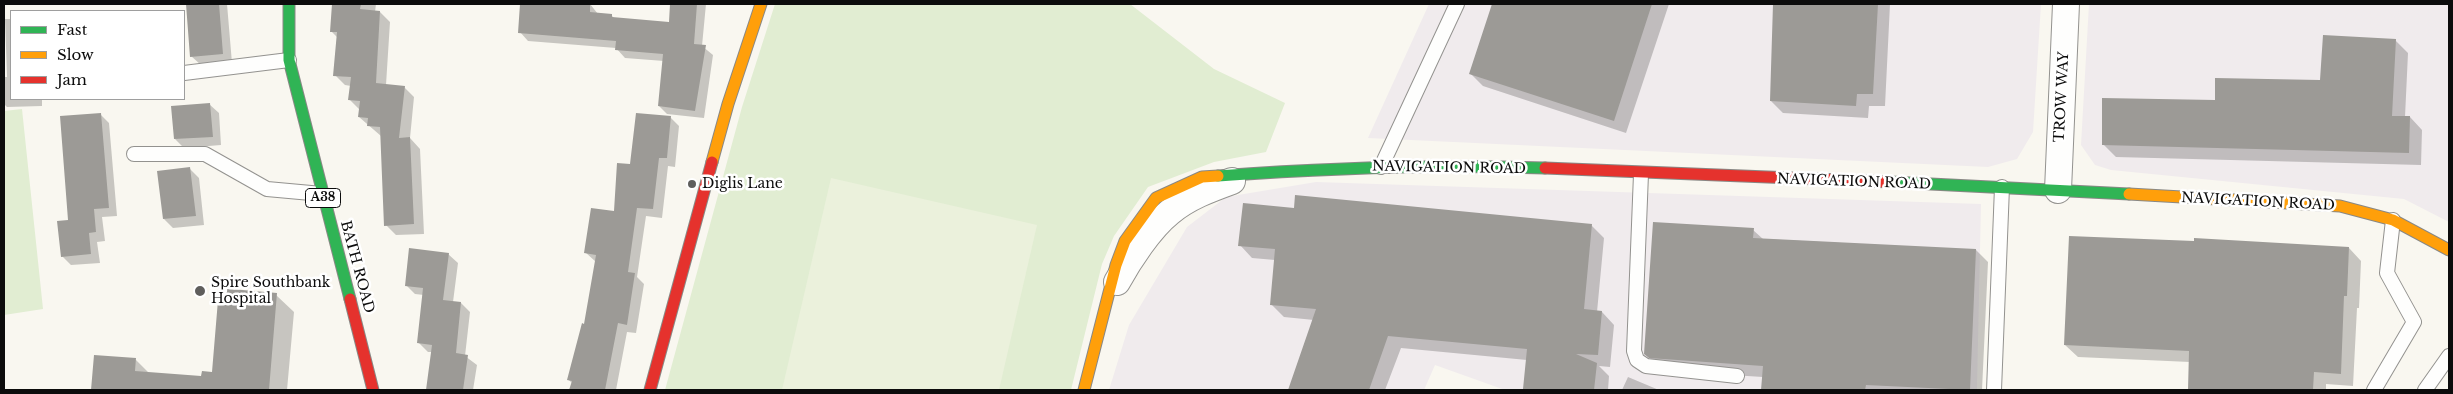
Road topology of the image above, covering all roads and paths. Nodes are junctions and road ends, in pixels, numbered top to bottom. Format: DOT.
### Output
graph roads {
  1 [pos="289,4"];
  2 [pos="761,4"];
  3 [pos="1456,4"];
  4 [pos="2066,4"];
  5 [pos="289,60"];
  6 [pos="185,73"];
  7 [pos="134,154"];
  8 [pos="1381,167"];
  9 [pos="1641,174"];
  10 [pos="1249,175"];
  11 [pos="2002,187"];
  12 [pos="2058,190"];
  13 [pos="322,194"];
  14 [pos="2393,220"];
  15 [pos="2449,250"];
  16 [pos="1106,302"];
  17 [pos="2449,356"];
  18 [pos="1737,376"];
  19 [pos="373,390"];
  20 [pos="650,390"];
  21 [pos="1084,390"];
  22 [pos="1994,390"];
  23 [pos="2374,390"];
  24 [pos="2425,390"];
  1 -- 5 [label="street, BATH ROAD / A38"];
  2 -- 20 [label="street"];
  3 -- 8 [label="lane"];
  4 -- 12 [label="street, TROW WAY"];
  5 -- 6 [label="lane"];
  5 -- 13 [label="street, BATH ROAD / A38"];
  7 -- 13 [label="lane"];
  8 -- 9 [label="street, NAVIGATION ROAD"];
  8 -- 10 [label="street, NAVIGATION ROAD"];
  9 -- 11 [label="street, NAVIGATION ROAD"];
  9 -- 18 [label="lane"];
  10 -- 16 [label="street, NAVIGATION ROAD"];
  11 -- 12 [label="street, NAVIGATION ROAD"];
  11 -- 22 [label="lane"];
  12 -- 14 [label="street, NAVIGATION ROAD"];
  13 -- 19 [label="street, BATH ROAD / A38"];
  14 -- 15 [label="street, NAVIGATION ROAD"];
  14 -- 23 [label="lane"];
  16 -- 21 [label="street, NAVIGATION ROAD"];
  17 -- 24 [label="lane"];
}
